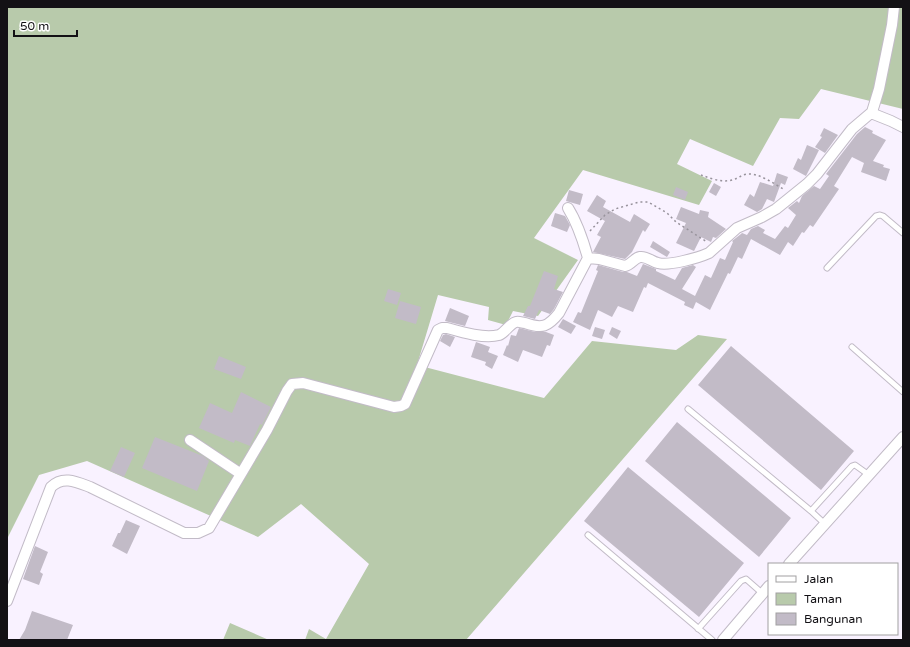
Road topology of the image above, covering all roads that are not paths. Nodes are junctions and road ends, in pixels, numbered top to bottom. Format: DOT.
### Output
graph roads {
  1 [pos="894,7"];
  2 [pos="871,113"];
  3 [pos="903,127"];
  4 [pos="568,208"];
  5 [pos="903,233"];
  6 [pos="588,258"];
  7 [pos="827,268"];
  8 [pos="852,347"];
  9 [pos="903,392"];
  10 [pos="688,409"];
  11 [pos="903,437"];
  12 [pos="190,440"];
  13 [pos="241,474"];
  14 [pos="869,475"];
  15 [pos="811,511"];
  16 [pos="825,524"];
  17 [pos="588,535"];
  18 [pos="790,563"];
  19 [pos="767,591"];
  20 [pos="7,601"];
  21 [pos="698,629"];
  22 [pos="712,640"];
  23 [pos="722,640"];
  1 -- 2 [label="street"];
  2 -- 3 [label="street"];
  2 -- 6 [label="street"];
  4 -- 6 [label="street"];
  5 -- 7 [label="lane"];
  6 -- 13 [label="street"];
  8 -- 9 [label="lane"];
  10 -- 15 [label="lane"];
  11 -- 14 [label="street"];
  12 -- 13 [label="street"];
  13 -- 20 [label="street"];
  14 -- 15 [label="lane"];
  14 -- 16 [label="street"];
  15 -- 16 [label="lane"];
  16 -- 18 [label="street"];
  17 -- 21 [label="lane"];
  19 -- 21 [label="lane"];
  19 -- 23 [label="street"];
  21 -- 22 [label="lane"];
}
